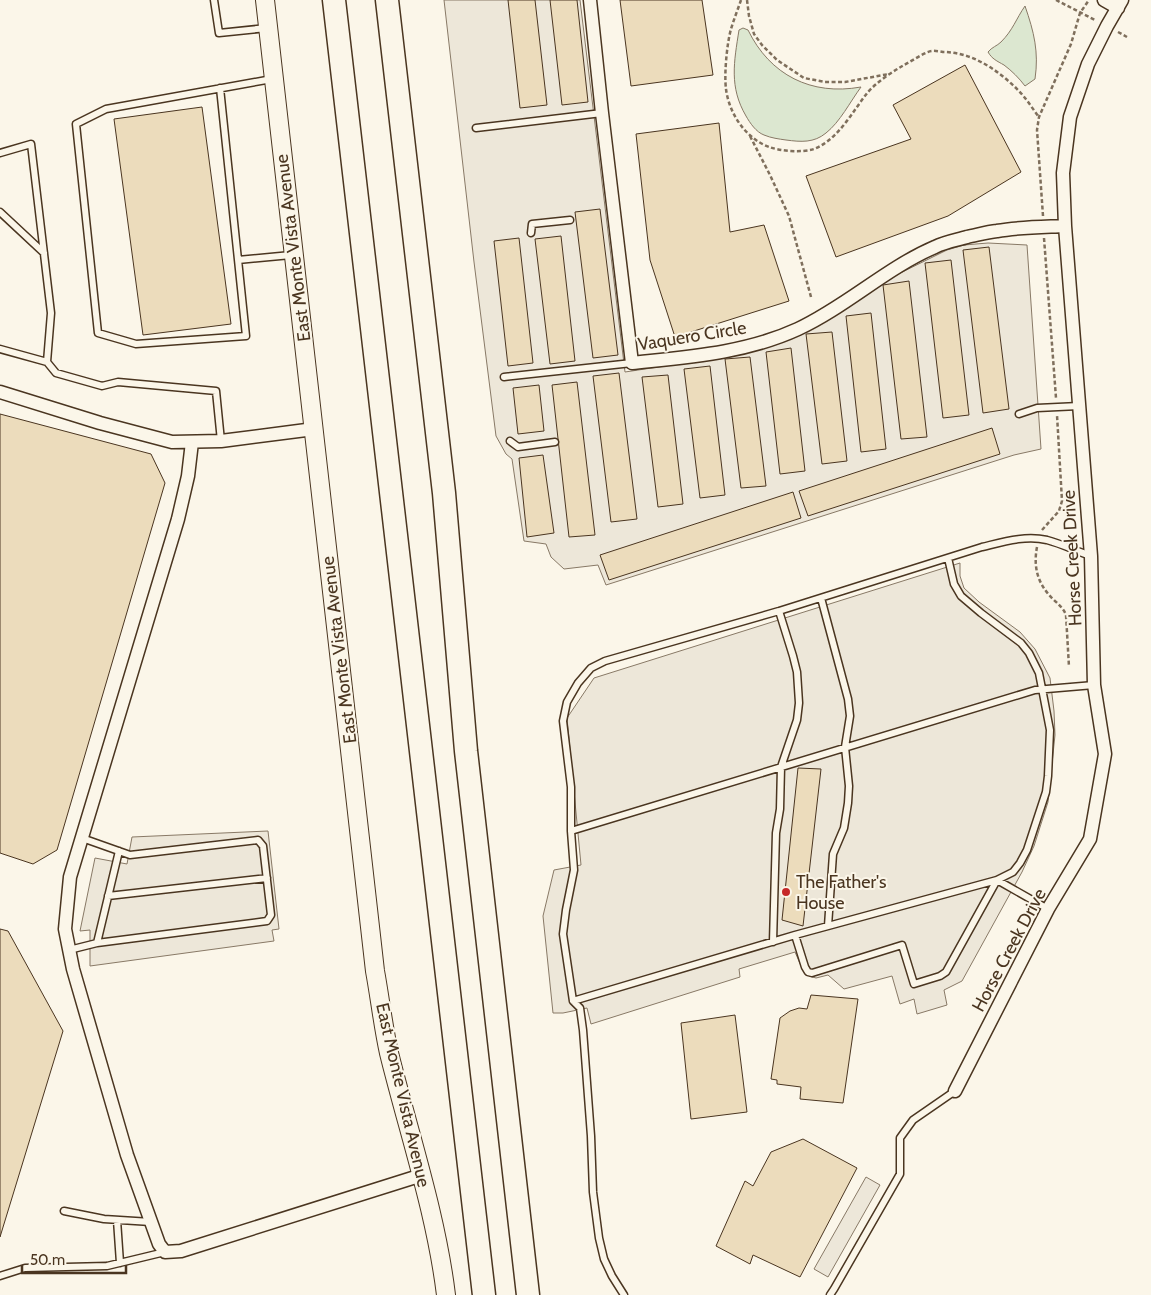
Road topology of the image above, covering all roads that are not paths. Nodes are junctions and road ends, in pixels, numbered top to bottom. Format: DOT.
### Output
graph roads {
  1 [pos="214,0"];
  2 [pos="265,0"];
  3 [pos="334,0"];
  4 [pos="387,0"];
  5 [pos="590,0"];
  6 [pos="1104,0"];
  7 [pos="1120,4"];
  8 [pos="268,28"];
  9 [pos="274,79"];
  10 [pos="220,88"];
  11 [pos="602,113"];
  12 [pos="476,128"];
  13 [pos="0,153"];
  14 [pos="0,212"];
  15 [pos="570,220"];
  16 [pos="1065,226"];
  17 [pos="531,233"];
  18 [pos="44,253"];
  19 [pos="294,254"];
  20 [pos="238,260"];
  21 [pos="0,349"];
  22 [pos="47,362"];
  23 [pos="632,363"];
  24 [pos="504,377"];
  25 [pos="0,392"];
  26 [pos="1079,406"];
  27 [pos="1020,414"];
  28 [pos="314,429"];
  29 [pos="221,441"];
  30 [pos="510,441"];
  31 [pos="192,442"];
  32 [pos="555,442"];
  33 [pos="1091,556"];
  34 [pos="948,558"];
  35 [pos="821,598"];
  36 [pos="779,611"];
  37 [pos="1094,685"];
  38 [pos="1041,689"];
  39 [pos="845,747"];
  40 [pos="781,767"];
  41 [pos="571,831"];
  42 [pos="82,838"];
  43 [pos="119,851"];
  44 [pos="266,878"];
  45 [pos="997,880"];
  46 [pos="108,896"];
  47 [pos="1048,909"];
  48 [pos="828,926"];
  49 [pos="795,935"];
  50 [pos="773,942"];
  51 [pos="97,944"];
  52 [pos="69,950"];
  53 [pos="573,1001"];
  54 [pos="955,1091"];
  55 [pos="422,1175"];
  56 [pos="64,1211"];
  57 [pos="117,1220"];
  58 [pos="151,1222"];
  59 [pos="166,1252"];
  60 [pos="120,1264"];
  61 [pos="0,1276"];
  62 [pos="446,1295"];
  63 [pos="484,1295"];
  64 [pos="528,1295"];
  65 [pos="624,1295"];
  66 [pos="830,1295"];
  1 -- 8 [label="lane"];
  2 -- 8 [label="street, East Monte Vista Avenue"];
  3 -- 63 [label="highway"];
  4 -- 64 [label="highway"];
  5 -- 11 [label="street, Vaquero Circle"];
  6 -- 7 [label="street"];
  7 -- 16 [label="street, Horse Creek Drive"];
  8 -- 9 [label="street, East Monte Vista Avenue"];
  9 -- 10 [label="lane"];
  9 -- 19 [label="street, East Monte Vista Avenue"];
  10 -- 20 [label="lane"];
  10 -- 20 [label="lane"];
  11 -- 12 [label="lane"];
  11 -- 23 [label="street, Vaquero Circle"];
  13 -- 18 [label="lane"];
  14 -- 18 [label="lane"];
  15 -- 17 [label="lane"];
  16 -- 23 [label="street, Vaquero Circle"];
  16 -- 26 [label="street, Horse Creek Drive"];
  18 -- 22 [label="lane"];
  19 -- 20 [label="lane"];
  19 -- 28 [label="street, East Monte Vista Avenue"];
  21 -- 22 [label="lane"];
  22 -- 29 [label="lane"];
  23 -- 24 [label="lane"];
  25 -- 31 [label="street"];
  26 -- 27 [label="lane"];
  26 -- 33 [label="street, Horse Creek Drive"];
  28 -- 29 [label="street"];
  28 -- 55 [label="street, East Monte Vista Avenue"];
  29 -- 31 [label="street"];
  30 -- 32 [label="lane"];
  31 -- 42 [label="street"];
  33 -- 34 [label="lane"];
  33 -- 37 [label="street, Horse Creek Drive"];
  34 -- 35 [label="lane"];
  34 -- 38 [label="lane"];
  35 -- 36 [label="lane"];
  35 -- 39 [label="lane"];
  36 -- 40 [label="lane"];
  36 -- 41 [label="lane"];
  37 -- 38 [label="lane"];
  37 -- 47 [label="street, Horse Creek Drive"];
  38 -- 39 [label="lane"];
  38 -- 45 [label="lane"];
  39 -- 40 [label="lane"];
  39 -- 48 [label="lane"];
  40 -- 41 [label="lane"];
  40 -- 50 [label="lane"];
  41 -- 53 [label="lane"];
  42 -- 43 [label="lane"];
  42 -- 52 [label="street"];
  43 -- 44 [label="lane"];
  43 -- 46 [label="lane"];
  44 -- 46 [label="lane"];
  44 -- 51 [label="lane"];
  45 -- 47 [label="lane"];
  45 -- 48 [label="lane"];
  45 -- 49 [label="lane"];
  46 -- 51 [label="lane"];
  47 -- 54 [label="street, Horse Creek Drive"];
  48 -- 49 [label="lane"];
  49 -- 50 [label="lane"];
  50 -- 53 [label="lane"];
  51 -- 52 [label="lane"];
  52 -- 58 [label="street"];
  53 -- 65 [label="lane"];
  54 -- 66 [label="lane"];
  55 -- 59 [label="street"];
  55 -- 62 [label="street, East Monte Vista Avenue"];
  56 -- 57 [label="lane"];
  57 -- 58 [label="lane"];
  57 -- 60 [label="lane"];
  58 -- 59 [label="street"];
  59 -- 60 [label="lane"];
  60 -- 61 [label="lane"];
}
